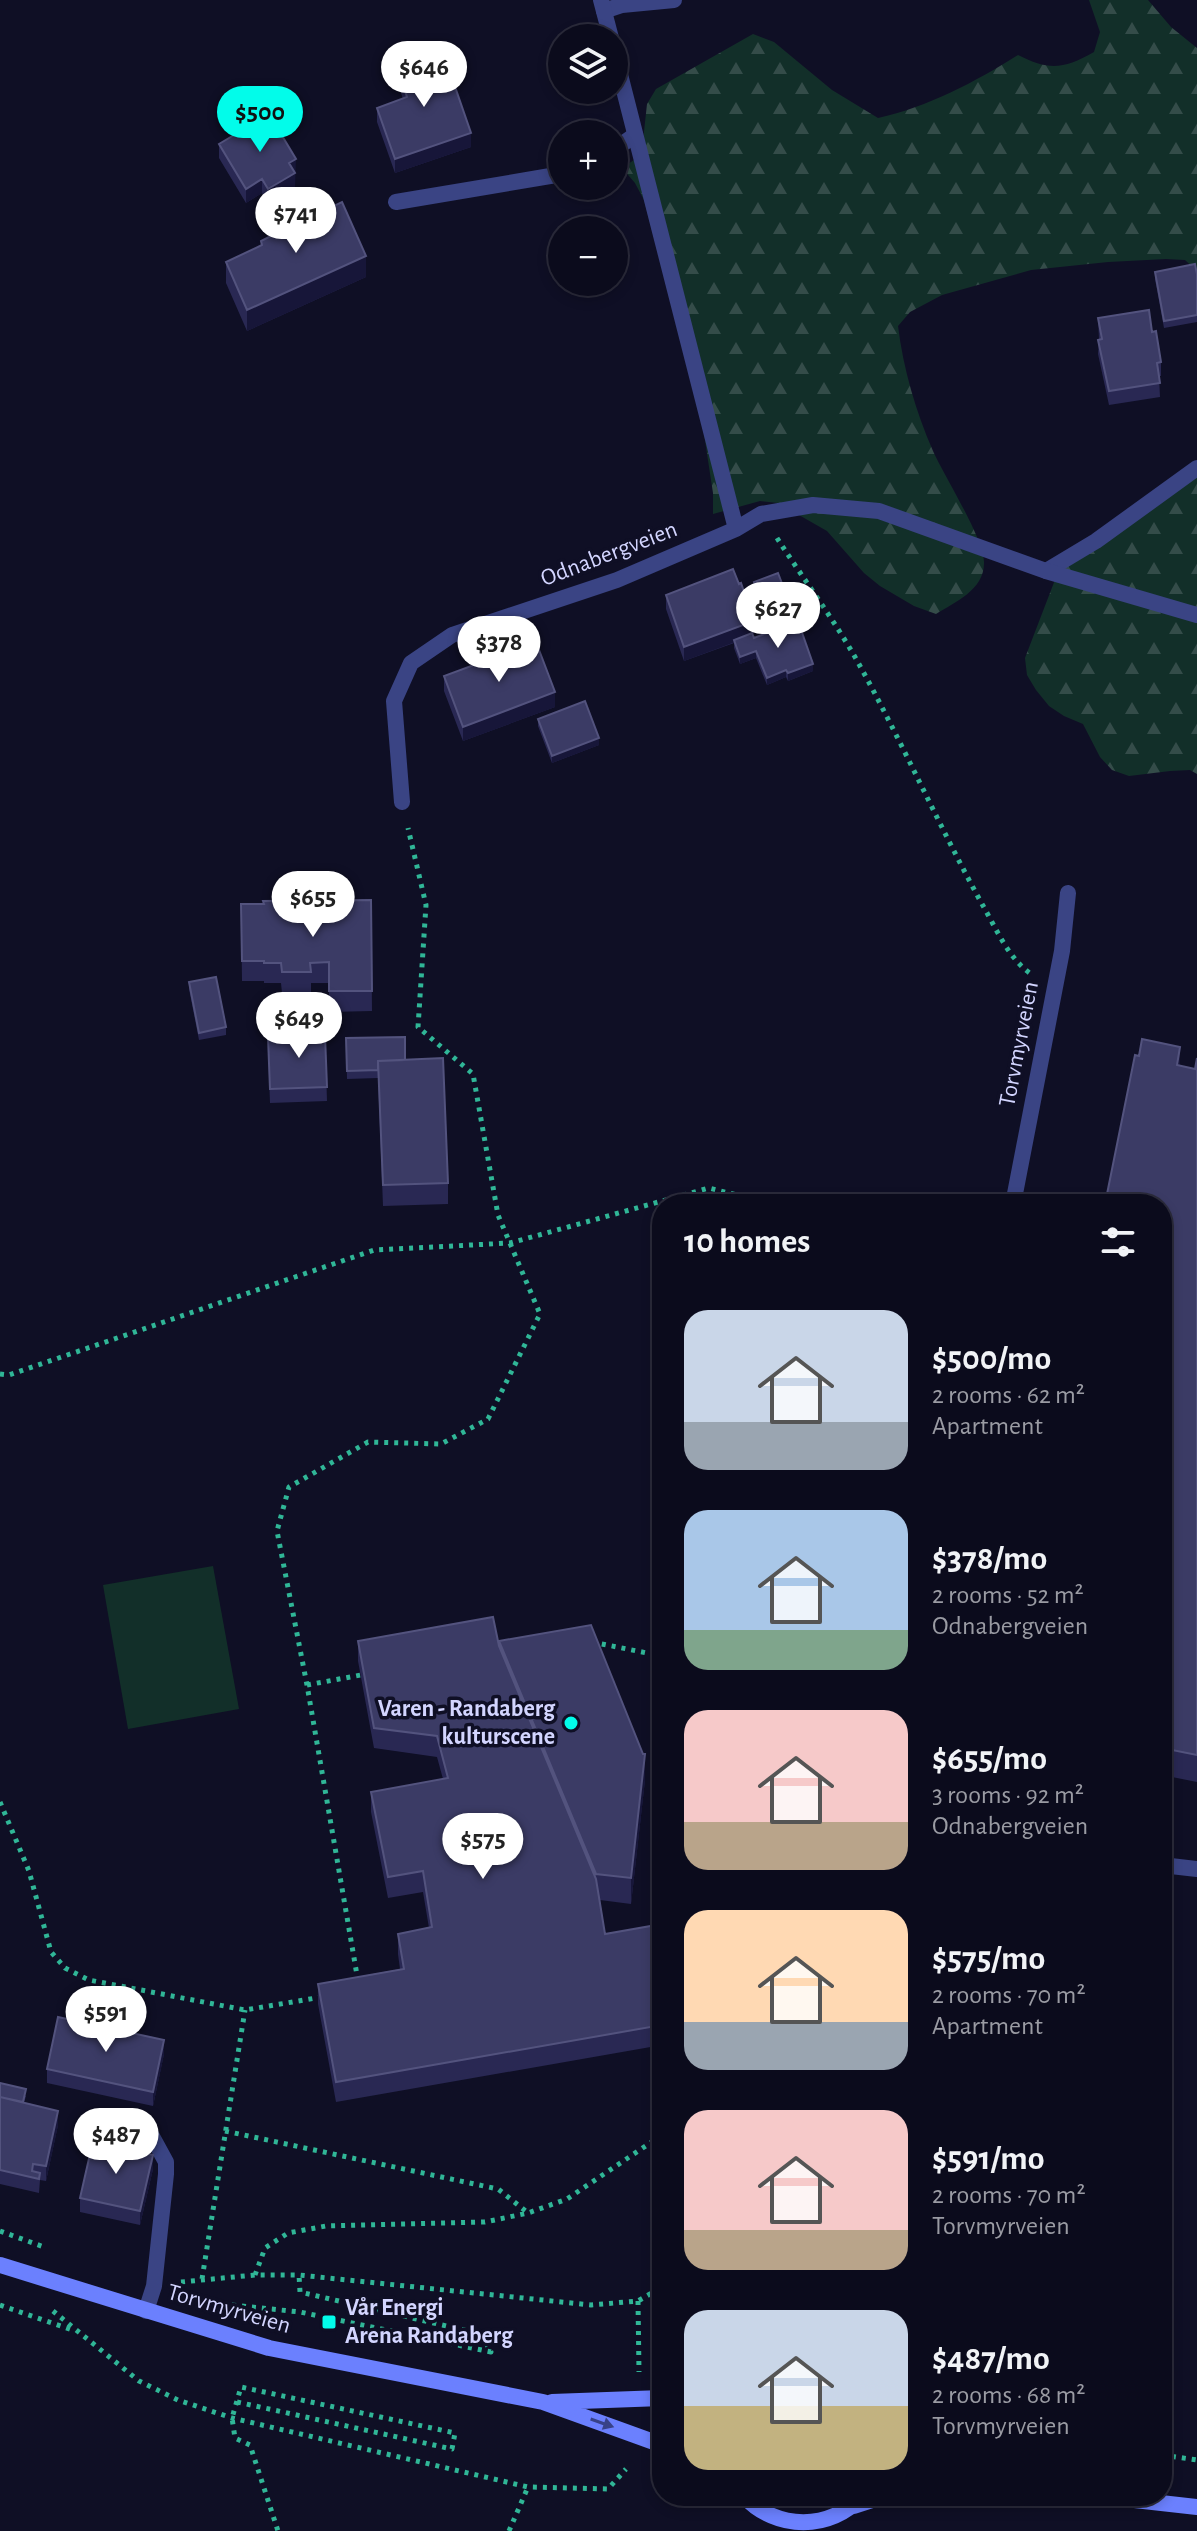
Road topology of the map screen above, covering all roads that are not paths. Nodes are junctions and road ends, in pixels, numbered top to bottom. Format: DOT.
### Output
graph roads {
  1 [pos="674,0"];
  2 [pos="603,5"];
  3 [pos="627,104"];
  4 [pos="635,135"];
  5 [pos="628,140"];
  6 [pos="548,176"];
  7 [pos="396,202"];
  8 [pos="1197,468"];
  9 [pos="736,529"];
  10 [pos="1046,571"];
  11 [pos="1197,615"];
  12 [pos="402,802"];
  13 [pos="1068,893"];
  14 [pos="1015,1194"];
  15 [pos="1172,1866"];
  16 [pos="1197,1869"];
  17 [pos="148,2129"];
  18 [pos="0,2265"];
  19 [pos="146,2311"];
  20 [pos="652,2398"];
  21 [pos="543,2402"];
  22 [pos="652,2441"];
  23 [pos="1172,2498"];
  24 [pos="1172,2503"];
  25 [pos="1197,2505"];
  26 [pos="755,2506"];
  27 [pos="850,2506"];
  1 -- 2 [label="street"];
  3 -- 4 [label="street"];
  4 -- 5 [label="street"];
  4 -- 9 [label="street"];
  6 -- 7 [label="street"];
  8 -- 10 [label="street"];
  9 -- 10 [label="street, Odnabergveien"];
  9 -- 12 [label="street, Odnabergveien"];
  10 -- 11 [label="street, Odnabergveien"];
  13 -- 14 [label="street, Torvmyrveien"];
  15 -- 16 [label="street"];
  17 -- 19 [label="street"];
  18 -- 19 [label="main road, Torvmyrveien"];
  19 -- 21 [label="main road, Torvmyrveien"];
  20 -- 21 [label="main road, Torvmyrveien"];
  21 -- 22 [label="main road, Torvmyrveien, one-way"];
  23 -- 25 [label="main road"];
  24 -- 25 [label="main road"];
  26 -- 27 [label="main road"];
}
